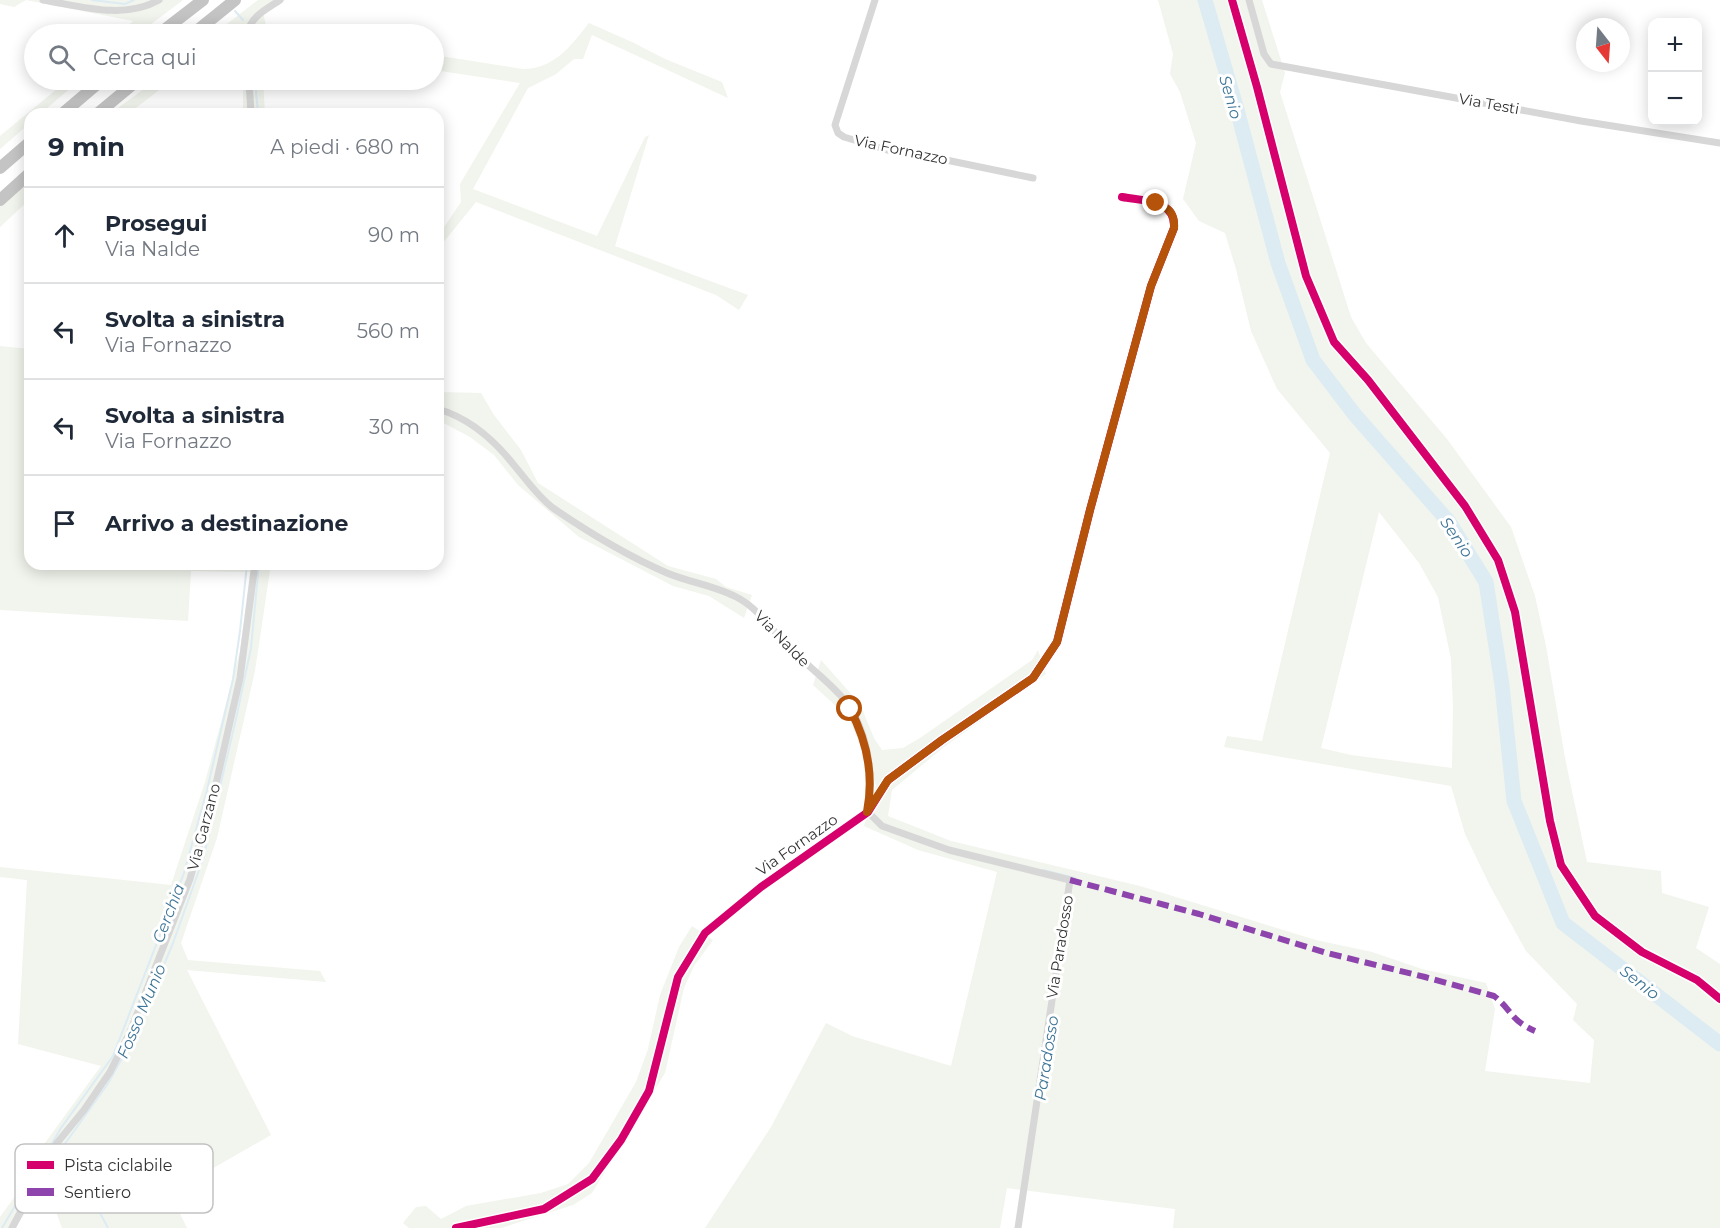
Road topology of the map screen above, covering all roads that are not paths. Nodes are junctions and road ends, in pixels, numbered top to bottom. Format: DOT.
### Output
graph roads {
  1 [pos="43,0"];
  2 [pos="159,0"];
  3 [pos="203,0"];
  4 [pos="235,0"];
  5 [pos="280,0"];
  6 [pos="875,0"];
  7 [pos="1249,0"];
  8 [pos="172,24"];
  9 [pos="205,24"];
  10 [pos="249,24"];
  11 [pos="90,90"];
  12 [pos="126,90"];
  13 [pos="250,90"];
  14 [pos="69,108"];
  15 [pos="104,108"];
  16 [pos="251,108"];
  17 [pos="1720,143"];
  18 [pos="24,147"];
  19 [pos="0,168"];
  20 [pos="24,178"];
  21 [pos="1033,178"];
  22 [pos="1122,197"];
  23 [pos="0,200"];
  24 [pos="444,411"];
  25 [pos="254,570"];
  26 [pos="867,812"];
  27 [pos="56,1144"];
  28 [pos="20,1213"];
  29 [pos="12,1228"];
  30 [pos="456,1228"];
  31 [pos="1018,1228"];
  1 -- 2 [label="street"];
  3 -- 8 [label="highway"];
  4 -- 9 [label="highway"];
  5 -- 10 [label="street"];
  6 -- 21 [label="street, Via Fornazzo"];
  7 -- 17 [label="street, Via Testi"];
  11 -- 14 [label="highway"];
  12 -- 15 [label="highway"];
  13 -- 16 [label="street"];
  18 -- 19 [label="highway"];
  20 -- 23 [label="highway"];
  22 -- 26 [label="street, Via Fornazzo"];
  24 -- 26 [label="street, Via Nalde"];
  25 -- 27 [label="street, Via Garzano"];
  26 -- 30 [label="street, Via Fornazzo"];
  26 -- 31 [label="street, Via Paradosso"];
  28 -- 29 [label="street, Via Garzano"];
}
